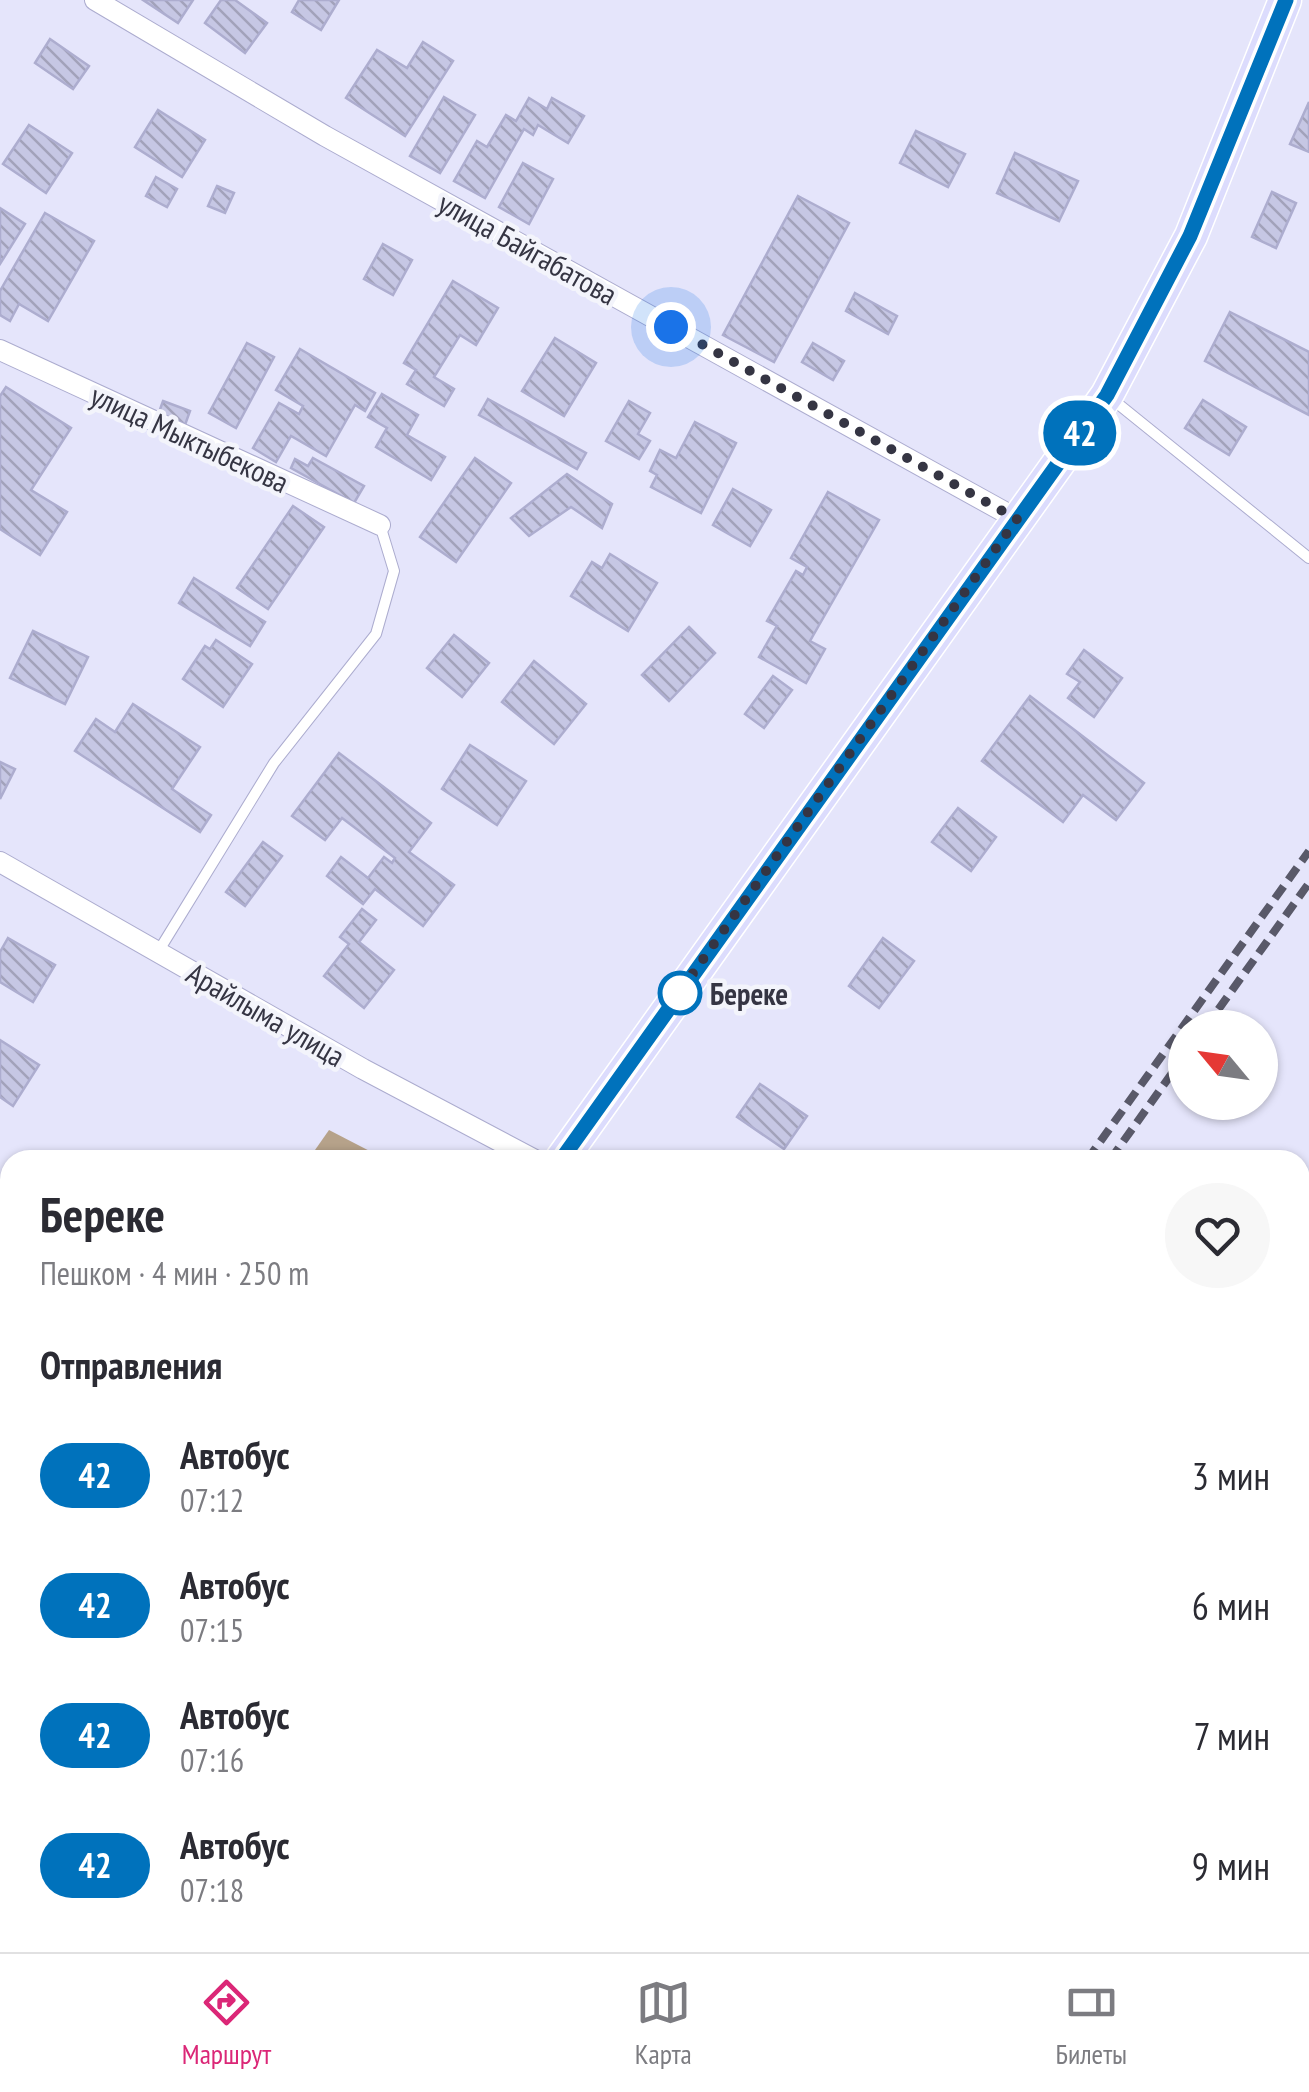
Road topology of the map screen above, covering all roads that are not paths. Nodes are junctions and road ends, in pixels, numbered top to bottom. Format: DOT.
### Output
graph roads {
  1 [pos="95,0"];
  2 [pos="1286,0"];
  3 [pos="0,350"];
  4 [pos="1107,395"];
  5 [pos="1017,519"];
  6 [pos="380,525"];
  7 [pos="1309,558"];
  8 [pos="0,862"];
  9 [pos="158,952"];
  10 [pos="516,1150"];
  11 [pos="568,1150"];
  1 -- 5 [label="street, улица Байгабатова"];
  2 -- 4 [label="main road"];
  3 -- 6 [label="street, улица Мыктыбекова"];
  4 -- 5 [label="main road"];
  4 -- 7 [label="lane"];
  5 -- 11 [label="main road"];
  6 -- 9 [label="lane"];
  8 -- 9 [label="street, Арайлыма улица"];
  9 -- 10 [label="street, Арайлыма улица"];
}
